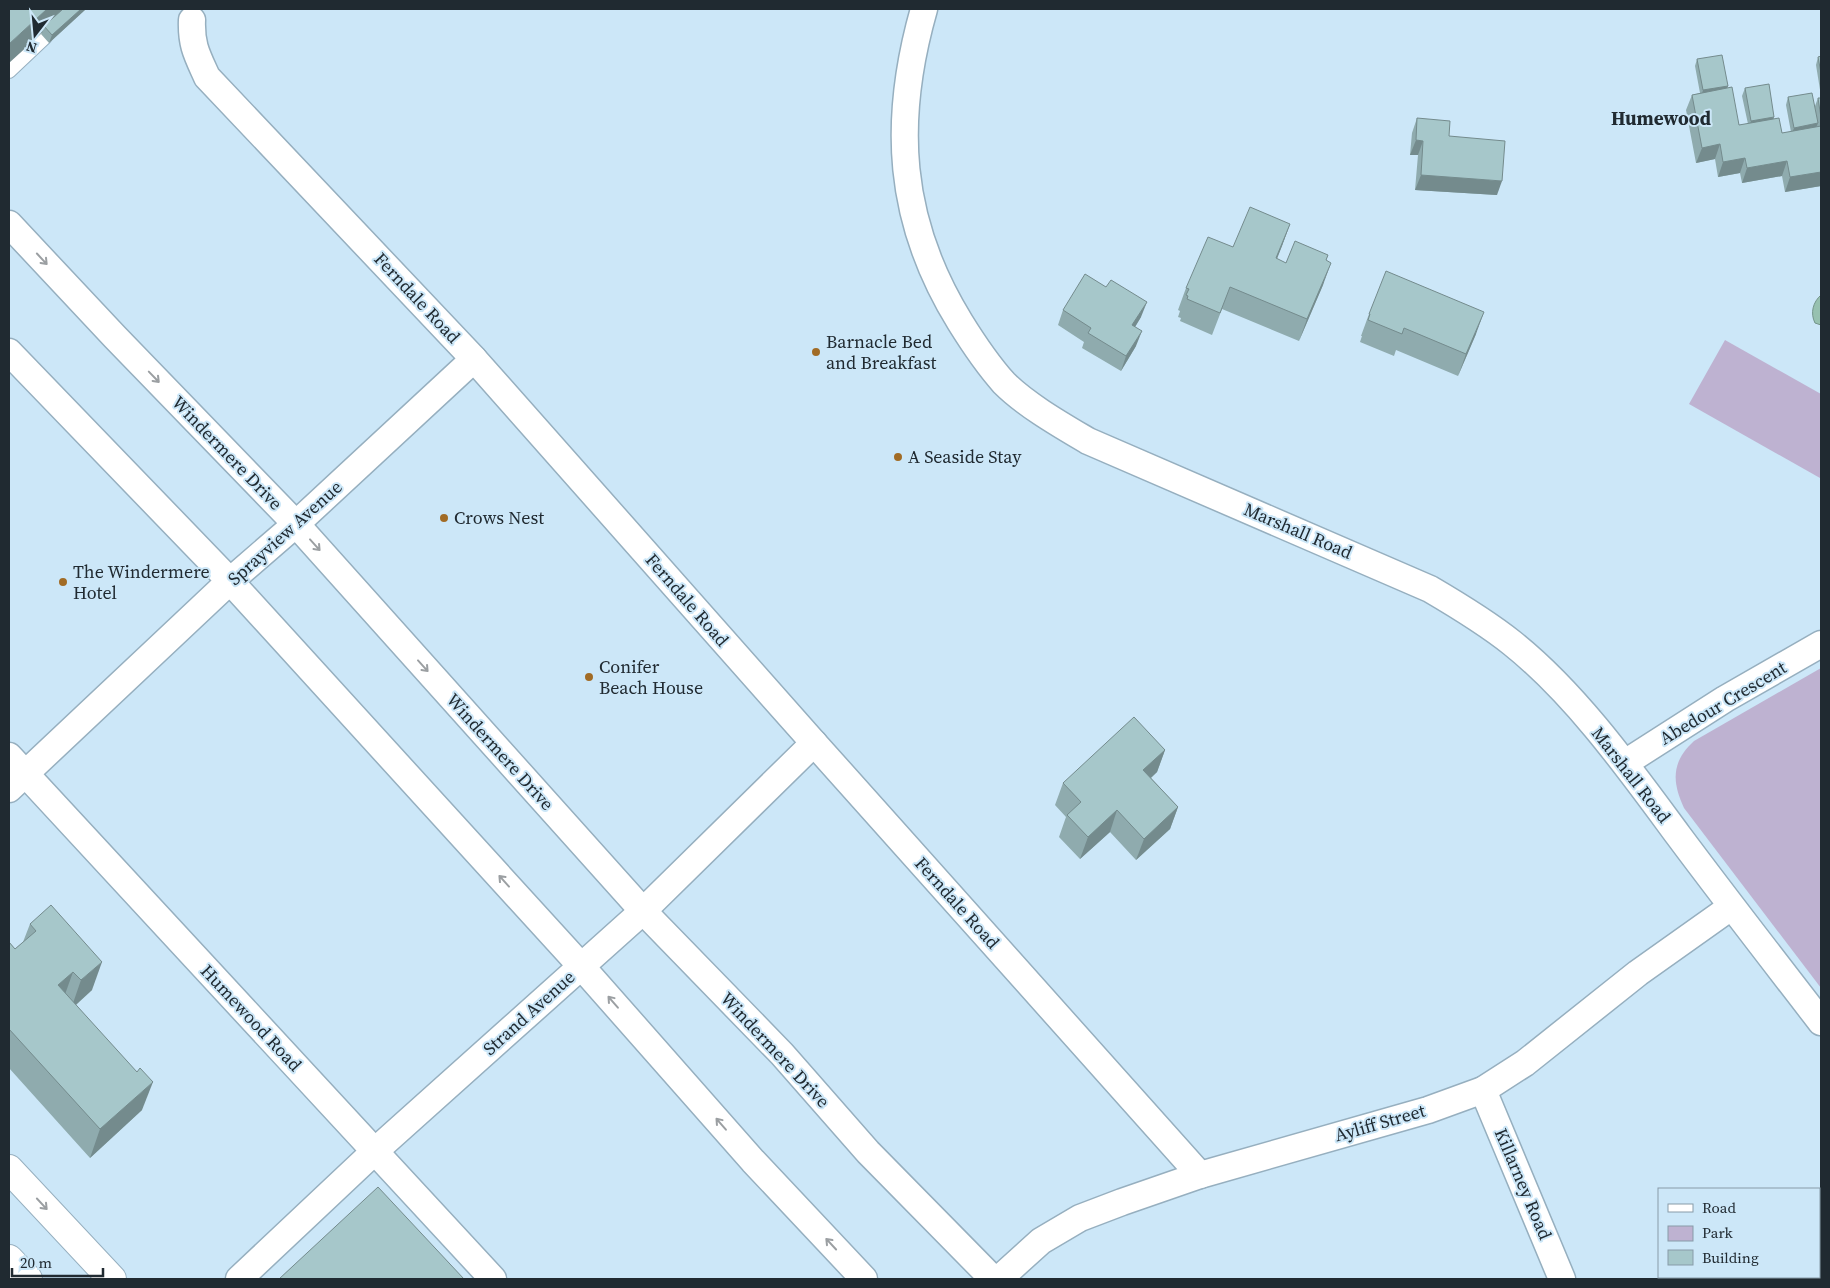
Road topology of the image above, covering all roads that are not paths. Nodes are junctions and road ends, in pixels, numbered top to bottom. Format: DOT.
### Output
graph roads {
  1 [pos="924,9"];
  2 [pos="192,20"];
  3 [pos="45,37"];
  4 [pos="9,71"];
  5 [pos="9,224"];
  6 [pos="9,352"];
  7 [pos="474,359"];
  8 [pos="296,524"];
  9 [pos="230,581"];
  10 [pos="1821,644"];
  11 [pos="814,743"];
  12 [pos="1625,763"];
  13 [pos="14,773"];
  14 [pos="1731,907"];
  15 [pos="642,911"];
  16 [pos="582,966"];
  17 [pos="1821,1022"];
  18 [pos="1483,1090"];
  19 [pos="375,1151"];
  20 [pos="9,1169"];
  21 [pos="1200,1175"];
  22 [pos="9,1259"];
  23 [pos="28,1279"];
  24 [pos="112,1279"];
  25 [pos="239,1279"];
  26 [pos="494,1279"];
  27 [pos="864,1279"];
  28 [pos="993,1279"];
  29 [pos="999,1279"];
  30 [pos="1562,1279"];
  1 -- 12 [label="street, Marshall Road"];
  2 -- 7 [label="street, Ferndale Road"];
  3 -- 4 [label="lane"];
  5 -- 8 [label="street, Windermere Drive, one-way"];
  6 -- 9 [label="street"];
  7 -- 8 [label="street, Sprayview Avenue"];
  7 -- 11 [label="street, Ferndale Road"];
  8 -- 9 [label="street, Sprayview Avenue"];
  8 -- 15 [label="street, Windermere Drive, one-way"];
  9 -- 13 [label="street, Sprayview Avenue"];
  16 -- 9 [label="street, one-way"];
  10 -- 12 [label="street, Abedour Crescent"];
  11 -- 15 [label="street, Strand Avenue"];
  11 -- 21 [label="street, Ferndale Road"];
  12 -- 14 [label="street, Marshall Road"];
  13 -- 19 [label="street, Humewood Road"];
  14 -- 17 [label="street, Marshall Road"];
  14 -- 18 [label="street, Ayliff Street"];
  15 -- 16 [label="street, Strand Avenue"];
  15 -- 28 [label="street, Windermere Drive"];
  16 -- 19 [label="street, Strand Avenue"];
  27 -- 16 [label="street, one-way"];
  18 -- 21 [label="street, Ayliff Street"];
  18 -- 30 [label="street, Killarney Road"];
  19 -- 25 [label="street, Strand Avenue"];
  19 -- 26 [label="street, Humewood Road"];
  20 -- 24 [label="main road, one-way"];
  21 -- 29 [label="street, Ayliff Street"];
  22 -- 23 [label="main road"];
}
